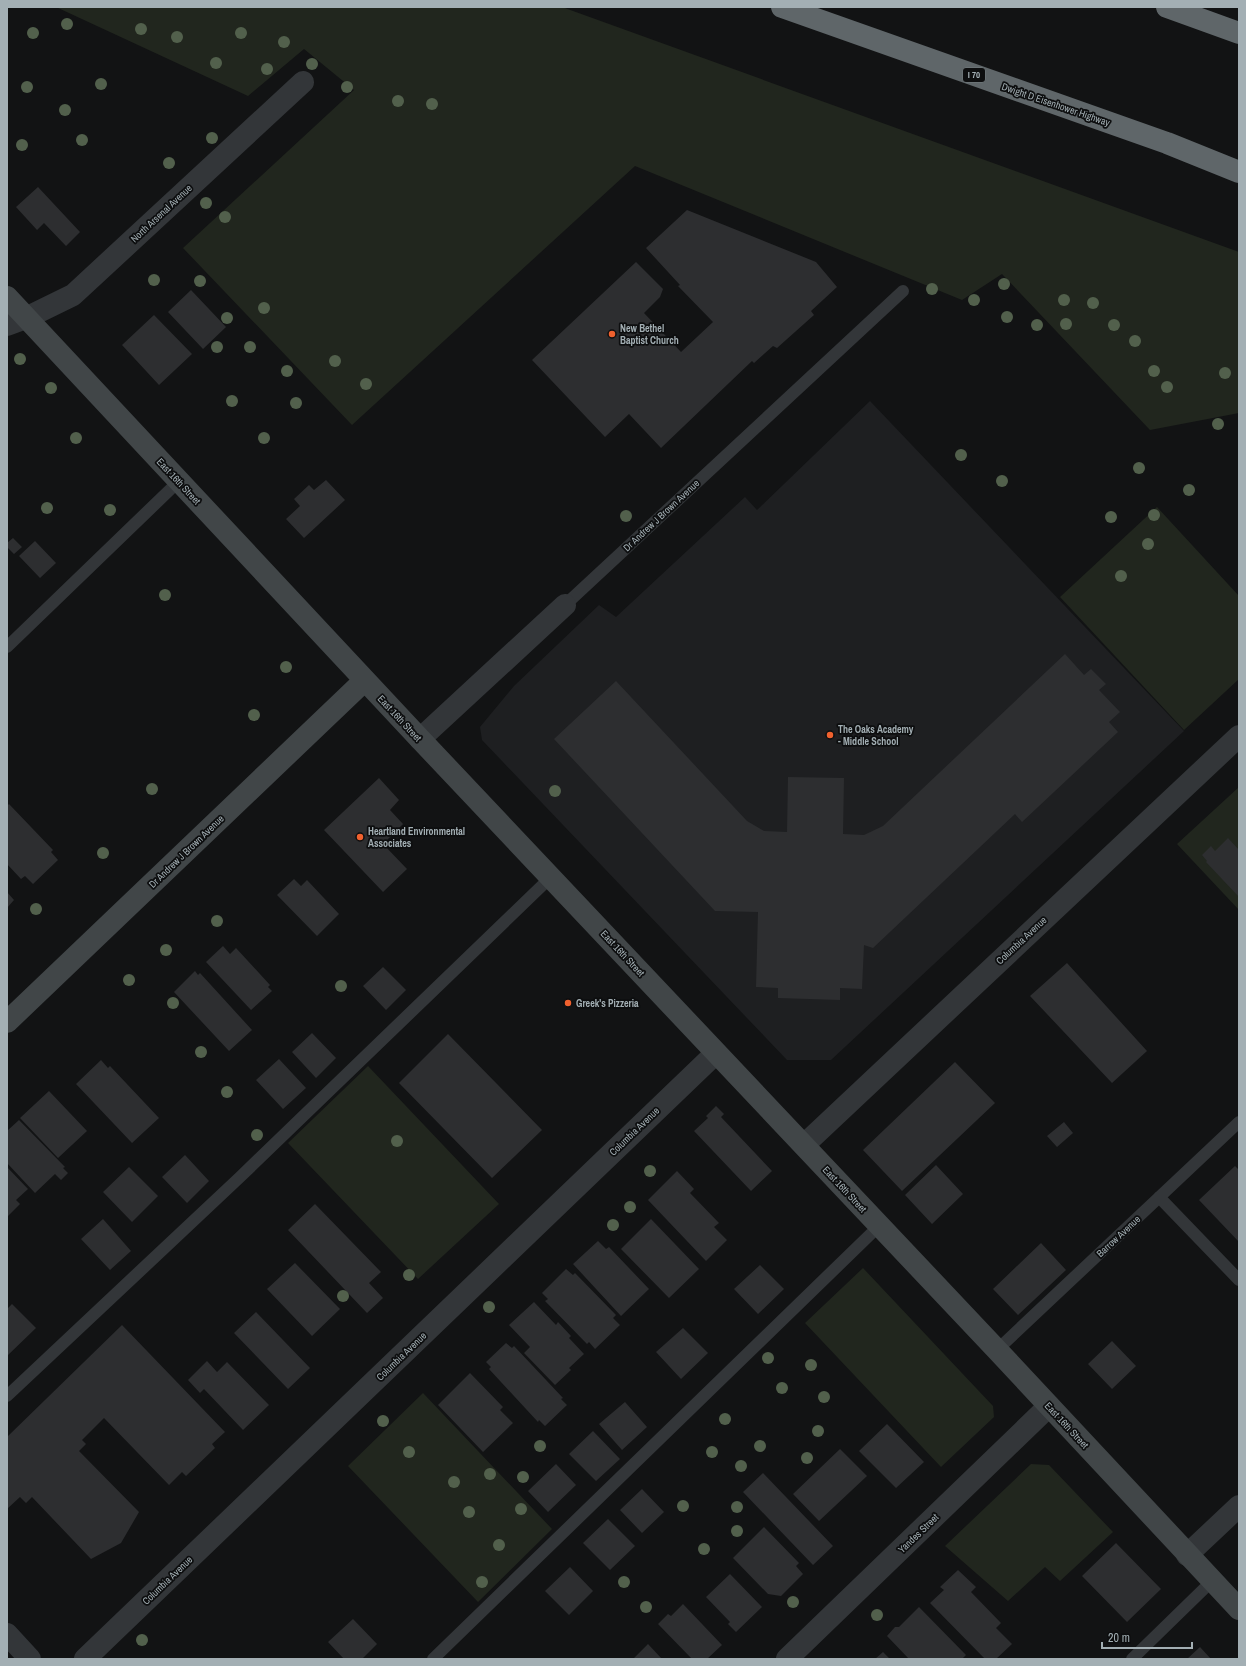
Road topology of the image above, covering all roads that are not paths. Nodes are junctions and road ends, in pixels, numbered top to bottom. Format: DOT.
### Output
graph roads {
  1 [pos="782,7"];
  2 [pos="1167,7"];
  3 [pos="1239,33"];
  4 [pos="303,82"];
  5 [pos="1167,143"];
  6 [pos="1239,172"];
  7 [pos="1239,177"];
  8 [pos="903,291"];
  9 [pos="7,297"];
  10 [pos="17,321"];
  11 [pos="179,481"];
  12 [pos="565,605"];
  13 [pos="7,647"];
  14 [pos="365,680"];
  15 [pos="1239,736"];
  16 [pos="420,739"];
  17 [pos="551,877"];
  18 [pos="7,1022"];
  19 [pos="716,1053"];
  20 [pos="1239,1122"];
  21 [pos="804,1145"];
  22 [pos="1159,1197"];
  23 [pos="880,1226"];
  24 [pos="1239,1280"];
  25 [pos="997,1350"];
  26 [pos="7,1396"];
  27 [pos="1049,1406"];
  28 [pos="1239,1506"];
  29 [pos="1187,1554"];
  30 [pos="1212,1581"];
  31 [pos="1239,1609"];
  32 [pos="7,1634"];
  33 [pos="30,1659"];
  34 [pos="85,1659"];
  35 [pos="433,1659"];
  36 [pos="787,1659"];
  37 [pos="1132,1659"];
  1 -- 5 [label="highway, Dwight D Eisenhower Highway / I 70"];
  2 -- 3 [label="highway"];
  4 -- 10 [label="street, North Arsenal Avenue"];
  5 -- 6 [label="highway, Dwight D Eisenhower Highway / I 70"];
  5 -- 7 [label="highway"];
  8 -- 12 [label="lane, Dr Andrew J Brown Avenue"];
  9 -- 10 [label="main road, East 16th Street"];
  10 -- 11 [label="main road, East 16th Street"];
  11 -- 13 [label="lane"];
  11 -- 14 [label="main road, East 16th Street"];
  12 -- 16 [label="street, Dr Andrew J Brown Avenue"];
  14 -- 16 [label="main road, East 16th Street"];
  14 -- 18 [label="main road, Dr Andrew J Brown Avenue"];
  15 -- 21 [label="street, Columbia Avenue"];
  16 -- 17 [label="main road, East 16th Street"];
  17 -- 19 [label="main road, East 16th Street"];
  17 -- 26 [label="lane"];
  19 -- 21 [label="main road, East 16th Street"];
  19 -- 34 [label="street, Columbia Avenue"];
  20 -- 22 [label="lane, Barrow Avenue"];
  21 -- 23 [label="main road, East 16th Street"];
  22 -- 24 [label="lane"];
  22 -- 25 [label="lane, Barrow Avenue"];
  23 -- 25 [label="main road, East 16th Street"];
  23 -- 35 [label="lane"];
  25 -- 27 [label="main road, East 16th Street"];
  27 -- 29 [label="main road, East 16th Street"];
  27 -- 36 [label="street, Yandes Street"];
  28 -- 29 [label="street"];
  29 -- 30 [label="main road, East 16th Street"];
  30 -- 31 [label="main road, East 16th Street"];
  30 -- 37 [label="lane"];
  32 -- 33 [label="street"];
}
